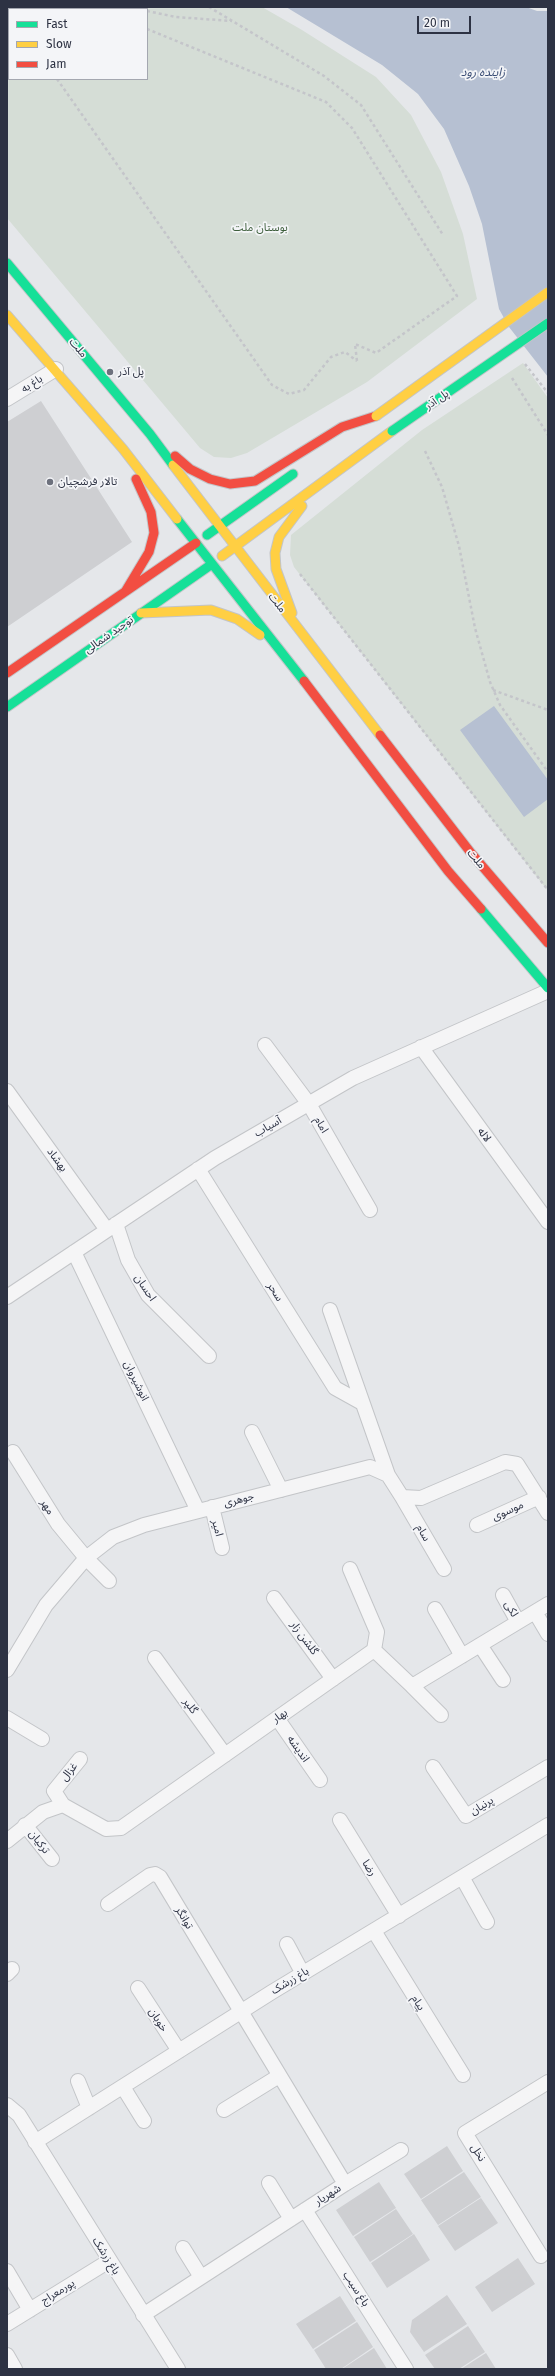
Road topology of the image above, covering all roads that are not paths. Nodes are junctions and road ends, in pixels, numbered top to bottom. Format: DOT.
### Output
graph roads {
  1 [pos="7,263"];
  2 [pos="548,292"];
  3 [pos="7,315"];
  4 [pos="548,323"];
  5 [pos="56,369"];
  6 [pos="7,399"];
  7 [pos="376,416"];
  8 [pos="150,434"];
  9 [pos="351,434"];
  10 [pos="123,449"];
  11 [pos="300,470"];
  12 [pos="323,481"];
  13 [pos="219,526"];
  14 [pos="196,542"];
  15 [pos="234,547"];
  16 [pos="212,564"];
  17 [pos="125,592"];
  18 [pos="141,613"];
  19 [pos="298,629"];
  20 [pos="279,649"];
  21 [pos="7,673"];
  22 [pos="7,707"];
  23 [pos="548,943"];
  24 [pos="548,988"];
  25 [pos="548,992"];
  26 [pos="265,1045"];
  27 [pos="420,1047"];
  28 [pos="7,1091"];
  29 [pos="308,1104"];
  30 [pos="198,1169"];
  31 [pos="370,1210"];
  32 [pos="548,1222"];
  33 [pos="112,1227"];
  34 [pos="74,1252"];
  35 [pos="7,1297"];
  36 [pos="330,1310"];
  37 [pos="209,1356"];
  38 [pos="362,1403"];
  39 [pos="252,1432"];
  40 [pos="13,1452"];
  41 [pos="388,1475"];
  42 [pos="281,1490"];
  43 [pos="402,1497"];
  44 [pos="539,1497"];
  45 [pos="212,1507"];
  46 [pos="198,1511"];
  47 [pos="548,1513"];
  48 [pos="477,1525"];
  49 [pos="222,1548"];
  50 [pos="86,1558"];
  51 [pos="350,1569"];
  52 [pos="444,1569"];
  53 [pos="109,1581"];
  54 [pos="503,1595"];
  55 [pos="274,1598"];
  56 [pos="548,1604"];
  57 [pos="435,1609"];
  58 [pos="535,1612"];
  59 [pos="518,1622"];
  60 [pos="548,1634"];
  61 [pos="480,1645"];
  62 [pos="374,1650"];
  63 [pos="11,1652"];
  64 [pos="462,1656"];
  65 [pos="155,1658"];
  66 [pos="7,1670"];
  67 [pos="333,1679"];
  68 [pos="503,1680"];
  69 [pos="412,1686"];
  70 [pos="441,1715"];
  71 [pos="7,1718"];
  72 [pos="277,1718"];
  73 [pos="42,1739"];
  74 [pos="225,1755"];
  75 [pos="80,1759"];
  76 [pos="433,1767"];
  77 [pos="548,1767"];
  78 [pos="320,1780"];
  79 [pos="63,1805"];
  80 [pos="340,1820"];
  81 [pos="25,1825"];
  82 [pos="548,1825"];
  83 [pos="7,1841"];
  84 [pos="52,1859"];
  85 [pos="462,1877"];
  86 [pos="108,1904"];
  87 [pos="399,1916"];
  88 [pos="487,1922"];
  89 [pos="374,1931"];
  90 [pos="287,1944"];
  91 [pos="303,1974"];
  92 [pos="138,1988"];
  93 [pos="241,2012"];
  94 [pos="179,2052"];
  95 [pos="462,2075"];
  96 [pos="279,2076"];
  97 [pos="78,2081"];
  98 [pos="548,2082"];
  99 [pos="123,2087"];
  100 [pos="7,2104"];
  101 [pos="90,2108"];
  102 [pos="224,2110"];
  103 [pos="144,2121"];
  104 [pos="36,2142"];
  105 [pos="401,2150"];
  106 [pos="269,2183"];
  107 [pos="345,2184"];
  108 [pos="305,2210"];
  109 [pos="291,2219"];
  110 [pos="183,2248"];
  111 [pos="541,2256"];
  112 [pos="109,2261"];
  113 [pos="7,2271"];
  114 [pos="201,2277"];
  115 [pos="30,2310"];
  116 [pos="142,2315"];
  117 [pos="7,2324"];
  118 [pos="7,2355"];
  119 [pos="15,2369"];
  120 [pos="178,2369"];
  121 [pos="406,2369"];
  1 -- 8 [label="main road, ملت"];
  2 -- 7 [label="main road, پل آذر, bridge"];
  3 -- 5 [label="main road"];
  4 -- 12 [label="main road, پل آذر, bridge"];
  5 -- 6 [label="street, باغ به"];
  5 -- 10 [label="main road"];
  7 -- 8 [label="main road"];
  7 -- 9 [label="main road, پل آذر"];
  8 -- 13 [label="main road, ملت"];
  10 -- 14 [label="main road"];
  10 -- 17 [label="main road"];
  11 -- 13 [label="main road"];
  12 -- 15 [label="main road, پل آذر"];
  12 -- 19 [label="main road"];
  13 -- 14 [label="main road"];
  13 -- 15 [label="main road, ملت"];
  14 -- 16 [label="main road"];
  14 -- 17 [label="main road"];
  15 -- 16 [label="main road, پل آذر"];
  15 -- 19 [label="main road, ملت"];
  16 -- 18 [label="main road, توحید شمالی"];
  16 -- 20 [label="main road"];
  17 -- 21 [label="main road"];
  18 -- 20 [label="main road"];
  18 -- 22 [label="main road, توحید شمالی"];
  19 -- 23 [label="main road, ملت"];
  20 -- 24 [label="main road"];
  25 -- 27 [label="street, آسیاب"];
  26 -- 29 [label="street, امام"];
  27 -- 29 [label="street, آسیاب"];
  27 -- 32 [label="street, لاله"];
  28 -- 33 [label="street, بهشاد"];
  29 -- 30 [label="street, آسیاب"];
  29 -- 31 [label="street, امام"];
  30 -- 33 [label="street, آسیاب"];
  30 -- 38 [label="street, سحر"];
  33 -- 34 [label="street, آسیاب"];
  33 -- 37 [label="street, احسان"];
  34 -- 35 [label="street, آسیاب"];
  34 -- 46 [label="street, انوشیروان"];
  36 -- 38 [label="street"];
  38 -- 41 [label="street"];
  39 -- 42 [label="street"];
  40 -- 50 [label="street, مهر"];
  41 -- 42 [label="street, جوهری"];
  41 -- 43 [label="street"];
  42 -- 45 [label="street, جوهری"];
  43 -- 44 [label="street"];
  43 -- 52 [label="street, سام"];
  44 -- 47 [label="street"];
  44 -- 48 [label="street, موسوی"];
  45 -- 46 [label="street, جوهری"];
  45 -- 49 [label="street, امیر"];
  46 -- 50 [label="street, جوهری"];
  50 -- 53 [label="street, مهر"];
  50 -- 63 [label="street, جوهری"];
  51 -- 62 [label="street"];
  54 -- 59 [label="street, لکی"];
  55 -- 67 [label="street, گلشن زار"];
  56 -- 58 [label="street"];
  57 -- 64 [label="street"];
  58 -- 59 [label="street"];
  58 -- 60 [label="street"];
  59 -- 61 [label="street"];
  61 -- 64 [label="street"];
  61 -- 68 [label="street"];
  62 -- 67 [label="street, بهار"];
  62 -- 69 [label="street"];
  63 -- 66 [label="street, جوهری"];
  64 -- 69 [label="street"];
  65 -- 74 [label="street, گلپر"];
  67 -- 72 [label="street, بهار"];
  69 -- 70 [label="street"];
  71 -- 73 [label="street"];
  72 -- 74 [label="street, بهار"];
  72 -- 78 [label="street, اندیشه"];
  74 -- 79 [label="street, بهار"];
  75 -- 79 [label="street, غزال"];
  76 -- 77 [label="street, پرنیان"];
  79 -- 81 [label="street"];
  80 -- 87 [label="street, رضا"];
  81 -- 83 [label="street"];
  81 -- 84 [label="street, ترکیان"];
  82 -- 85 [label="street, باغ زرشک"];
  85 -- 87 [label="street, باغ زرشک"];
  85 -- 88 [label="street"];
  86 -- 93 [label="street, توانگر"];
  87 -- 89 [label="street, باغ زرشک"];
  89 -- 91 [label="street, باغ زرشک"];
  89 -- 95 [label="street, پیام"];
  90 -- 91 [label="street"];
  91 -- 93 [label="street, باغ زرشک"];
  92 -- 94 [label="street, خوبان"];
  93 -- 94 [label="street, باغ زرشک"];
  93 -- 96 [label="street, شهریار"];
  94 -- 99 [label="street, باغ زرشک"];
  96 -- 102 [label="street"];
  96 -- 107 [label="street, شهریار"];
  97 -- 101 [label="street"];
  98 -- 111 [label="street, نخل"];
  99 -- 101 [label="street, باغ زرشک"];
  99 -- 103 [label="street"];
  100 -- 104 [label="street, باغ زرشک"];
  101 -- 104 [label="street, باغ زرشک"];
  104 -- 112 [label="street, باغ زرشک"];
  105 -- 107 [label="street"];
  106 -- 109 [label="street"];
  107 -- 108 [label="street, شهریار"];
  108 -- 109 [label="street, شهریار"];
  108 -- 121 [label="street, باغ سیب"];
  109 -- 114 [label="street, شهریار"];
  110 -- 114 [label="street"];
  112 -- 115 [label="street, پورمعراج"];
  112 -- 116 [label="street, باغ زرشک"];
  113 -- 115 [label="street"];
  114 -- 116 [label="street, شهریار"];
  115 -- 117 [label="street, پورمعراج"];
  116 -- 120 [label="street, باغ زرشک"];
  118 -- 119 [label="street"];
}
